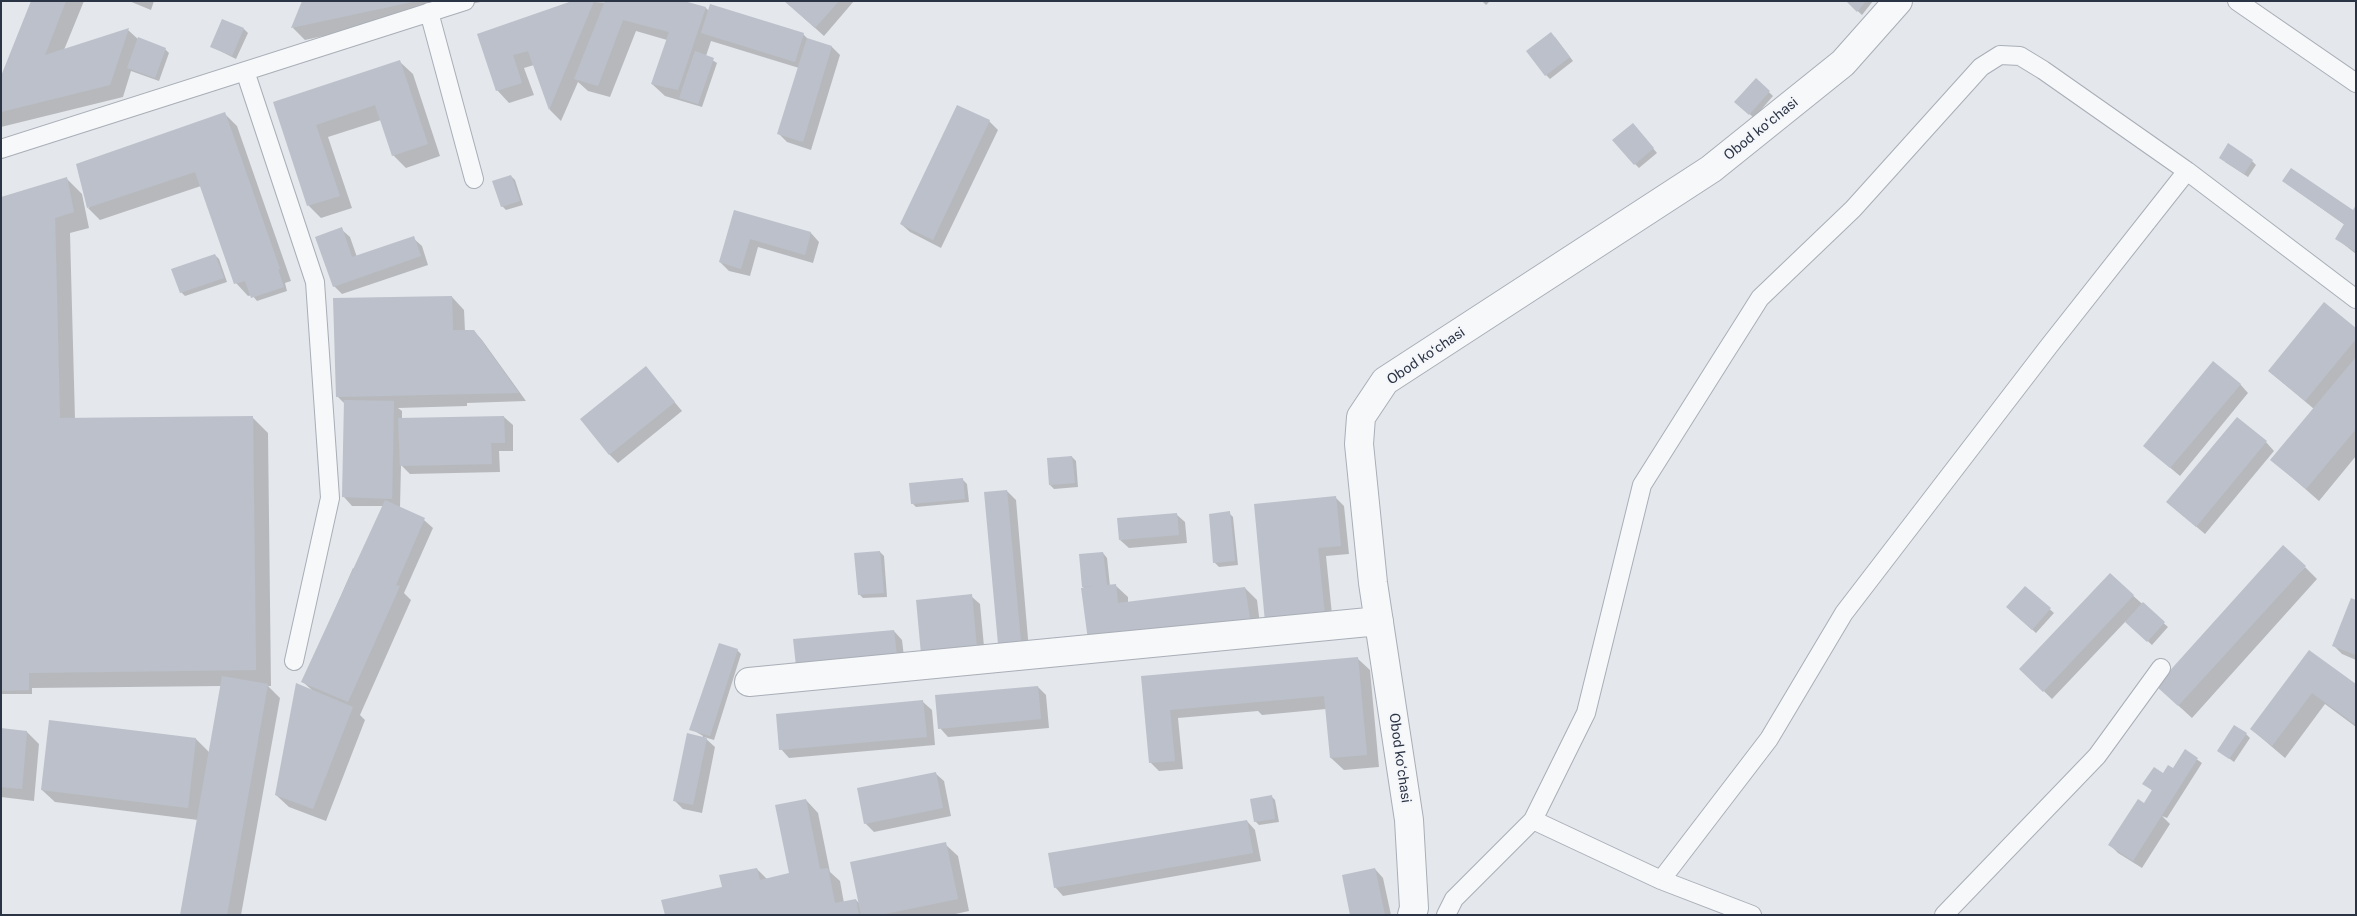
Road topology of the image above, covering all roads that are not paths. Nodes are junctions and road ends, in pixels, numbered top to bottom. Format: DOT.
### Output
graph roads {
  1 [pos="465,1"];
  2 [pos="1898,1"];
  3 [pos="2238,1"];
  4 [pos="429,12"];
  5 [pos="244,71"];
  6 [pos="2356,83"];
  7 [pos="1,149"];
  8 [pos="2187,171"];
  9 [pos="474,179"];
  10 [pos="2356,299"];
  11 [pos="1379,621"];
  12 [pos="294,661"];
  13 [pos="2161,668"];
  14 [pos="749,682"];
  15 [pos="1533,820"];
  16 [pos="1661,880"];
  17 [pos="1412,915"];
  18 [pos="1446,915"];
  19 [pos="1752,915"];
  20 [pos="1944,915"];
  1 -- 4 [label="lane"];
  2 -- 11 [label="street, Obod koʻchasi"];
  3 -- 6 [label="lane"];
  4 -- 5 [label="lane"];
  4 -- 9 [label="lane"];
  5 -- 7 [label="lane"];
  5 -- 12 [label="lane"];
  8 -- 10 [label="lane"];
  8 -- 15 [label="lane"];
  8 -- 16 [label="lane"];
  11 -- 14 [label="street"];
  11 -- 17 [label="street, Obod koʻchasi"];
  13 -- 20 [label="lane"];
  15 -- 16 [label="lane"];
  15 -- 18 [label="lane"];
  16 -- 19 [label="lane"];
}
